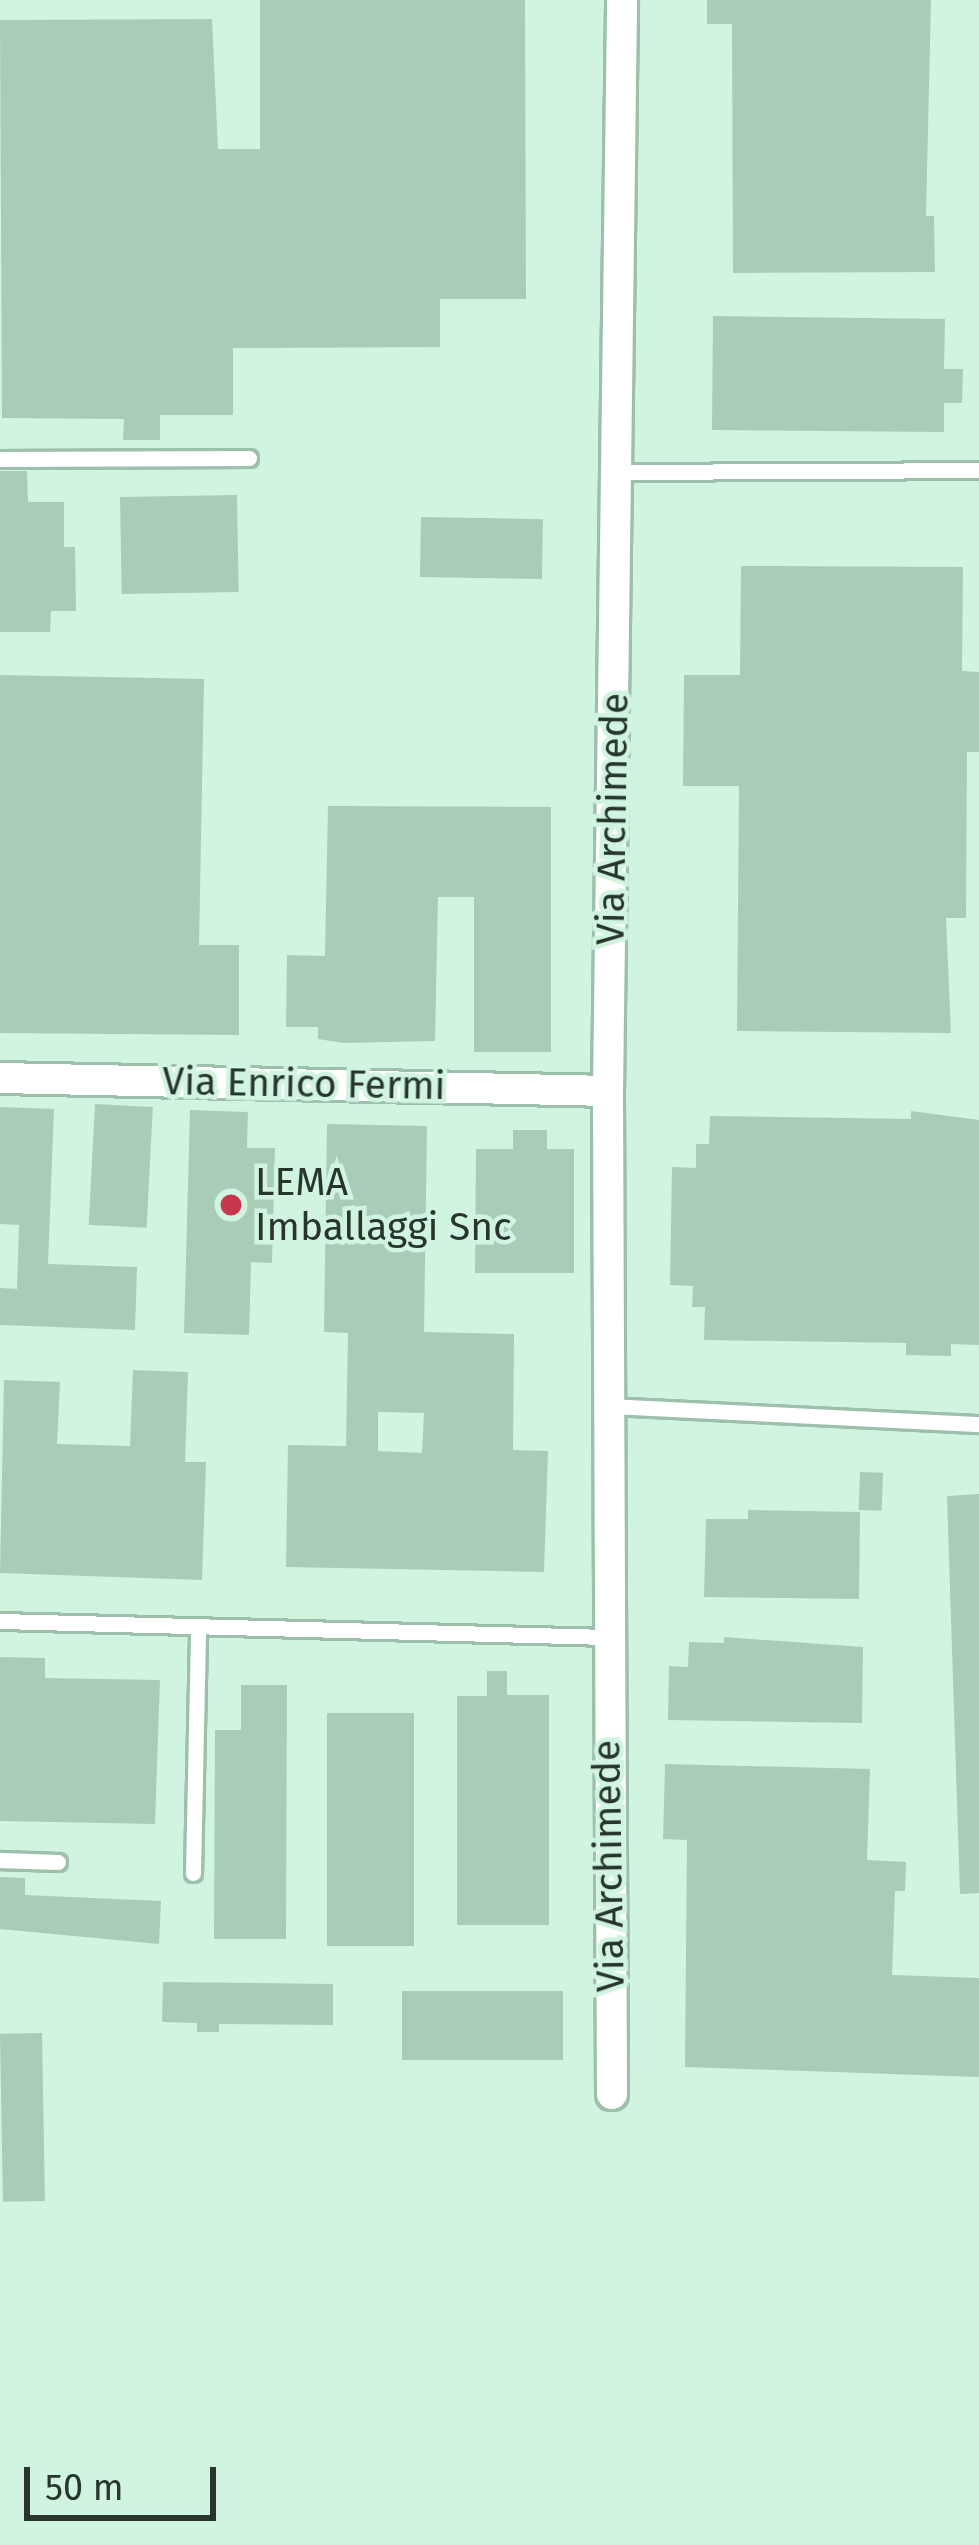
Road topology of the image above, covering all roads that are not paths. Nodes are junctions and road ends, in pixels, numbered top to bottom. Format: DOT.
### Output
graph roads {
  1 [pos="622,0"];
  2 [pos="249,458"];
  3 [pos="0,459"];
  4 [pos="979,470"];
  5 [pos="619,472"];
  6 [pos="0,1078"];
  7 [pos="608,1091"];
  8 [pos="609,1406"];
  9 [pos="979,1424"];
  10 [pos="0,1621"];
  11 [pos="198,1627"];
  12 [pos="606,1637"];
  13 [pos="0,1860"];
  14 [pos="58,1862"];
  15 [pos="193,1873"];
  16 [pos="612,2094"];
  1 -- 5 [label="street, Via Archimede"];
  2 -- 3 [label="lane"];
  4 -- 5 [label="lane"];
  5 -- 7 [label="street, Via Archimede"];
  6 -- 7 [label="street, Via Enrico Fermi"];
  7 -- 8 [label="street, Via Archimede"];
  8 -- 9 [label="lane"];
  8 -- 12 [label="street, Via Archimede"];
  10 -- 11 [label="lane"];
  11 -- 12 [label="lane"];
  11 -- 15 [label="lane"];
  12 -- 16 [label="street, Via Archimede"];
  13 -- 14 [label="lane"];
}
